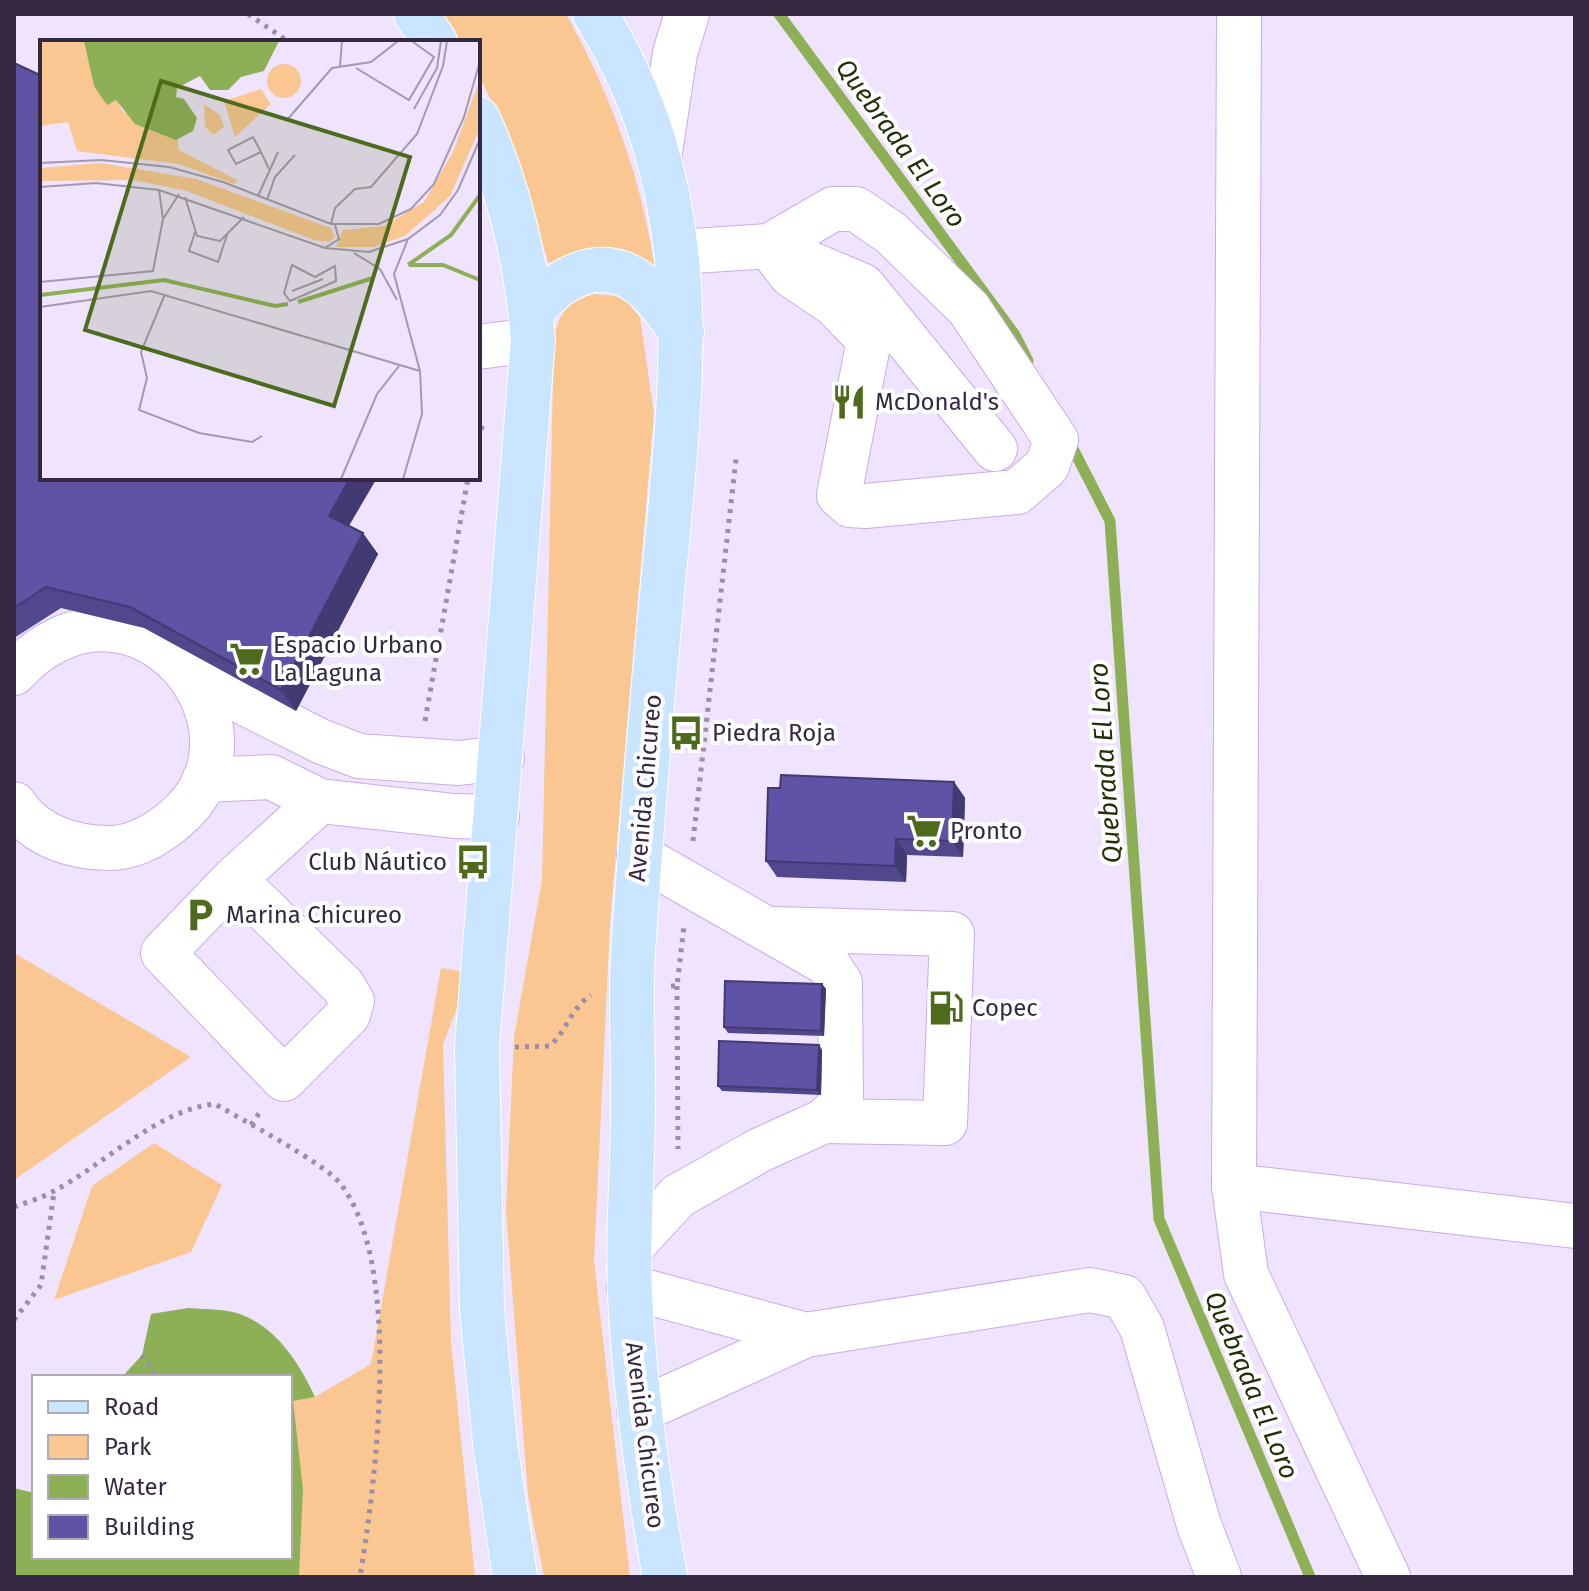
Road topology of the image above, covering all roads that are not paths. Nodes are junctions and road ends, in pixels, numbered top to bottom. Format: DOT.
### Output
graph roads {
  1 [pos="416,14"];
  2 [pos="595,14"];
  3 [pos="687,14"];
  4 [pos="1239,14"];
  5 [pos="434,40"];
  6 [pos="480,124"];
  7 [pos="659,159"];
  8 [pos="769,246"];
  9 [pos="678,252"];
  10 [pos="532,326"];
  11 [pos="682,332"];
  12 [pos="480,346"];
  13 [pos="995,449"];
  14 [pos="14,673"];
  15 [pos="192,676"];
  16 [pos="502,758"];
  17 [pos="204,780"];
  18 [pos="320,801"];
  19 [pos="14,804"];
  20 [pos="497,817"];
  21 [pos="639,856"];
  22 [pos="234,879"];
  23 [pos="766,929"];
  24 [pos="824,1121"];
  25 [pos="1234,1186"];
  26 [pos="1575,1226"];
  27 [pos="631,1267"];
  28 [pos="806,1335"];
  29 [pos="639,1411"];
  30 [pos="515,1577"];
  31 [pos="665,1577"];
  32 [pos="1219,1577"];
  33 [pos="1388,1577"];
  1 -- 5 [label="main road"];
  2 -- 7 [label="main road, Avenida Chicureo"];
  3 -- 7 [label="street"];
  4 -- 25 [label="street"];
  6 -- 10 [label="main road"];
  7 -- 9 [label="main road, Avenida Chicureo"];
  8 -- 8 [label="street"];
  8 -- 9 [label="street"];
  8 -- 13 [label="street"];
  9 -- 11 [label="main road, Avenida Chicureo"];
  10 -- 11 [label="main road"];
  10 -- 12 [label="street"];
  10 -- 16 [label="main road"];
  11 -- 21 [label="main road, Avenida Chicureo"];
  14 -- 15 [label="street"];
  15 -- 16 [label="street"];
  15 -- 17 [label="street"];
  16 -- 20 [label="main road"];
  17 -- 18 [label="street"];
  17 -- 19 [label="street"];
  18 -- 20 [label="street"];
  18 -- 22 [label="street"];
  20 -- 30 [label="main road"];
  21 -- 23 [label="street"];
  21 -- 27 [label="main road, Avenida Chicureo"];
  23 -- 24 [label="street"];
  23 -- 24 [label="street"];
  24 -- 27 [label="street"];
  25 -- 26 [label="street"];
  25 -- 33 [label="street"];
  27 -- 28 [label="street"];
  27 -- 29 [label="main road, Avenida Chicureo"];
  28 -- 29 [label="street"];
  28 -- 32 [label="street"];
  29 -- 31 [label="main road, Avenida Chicureo"];
}
